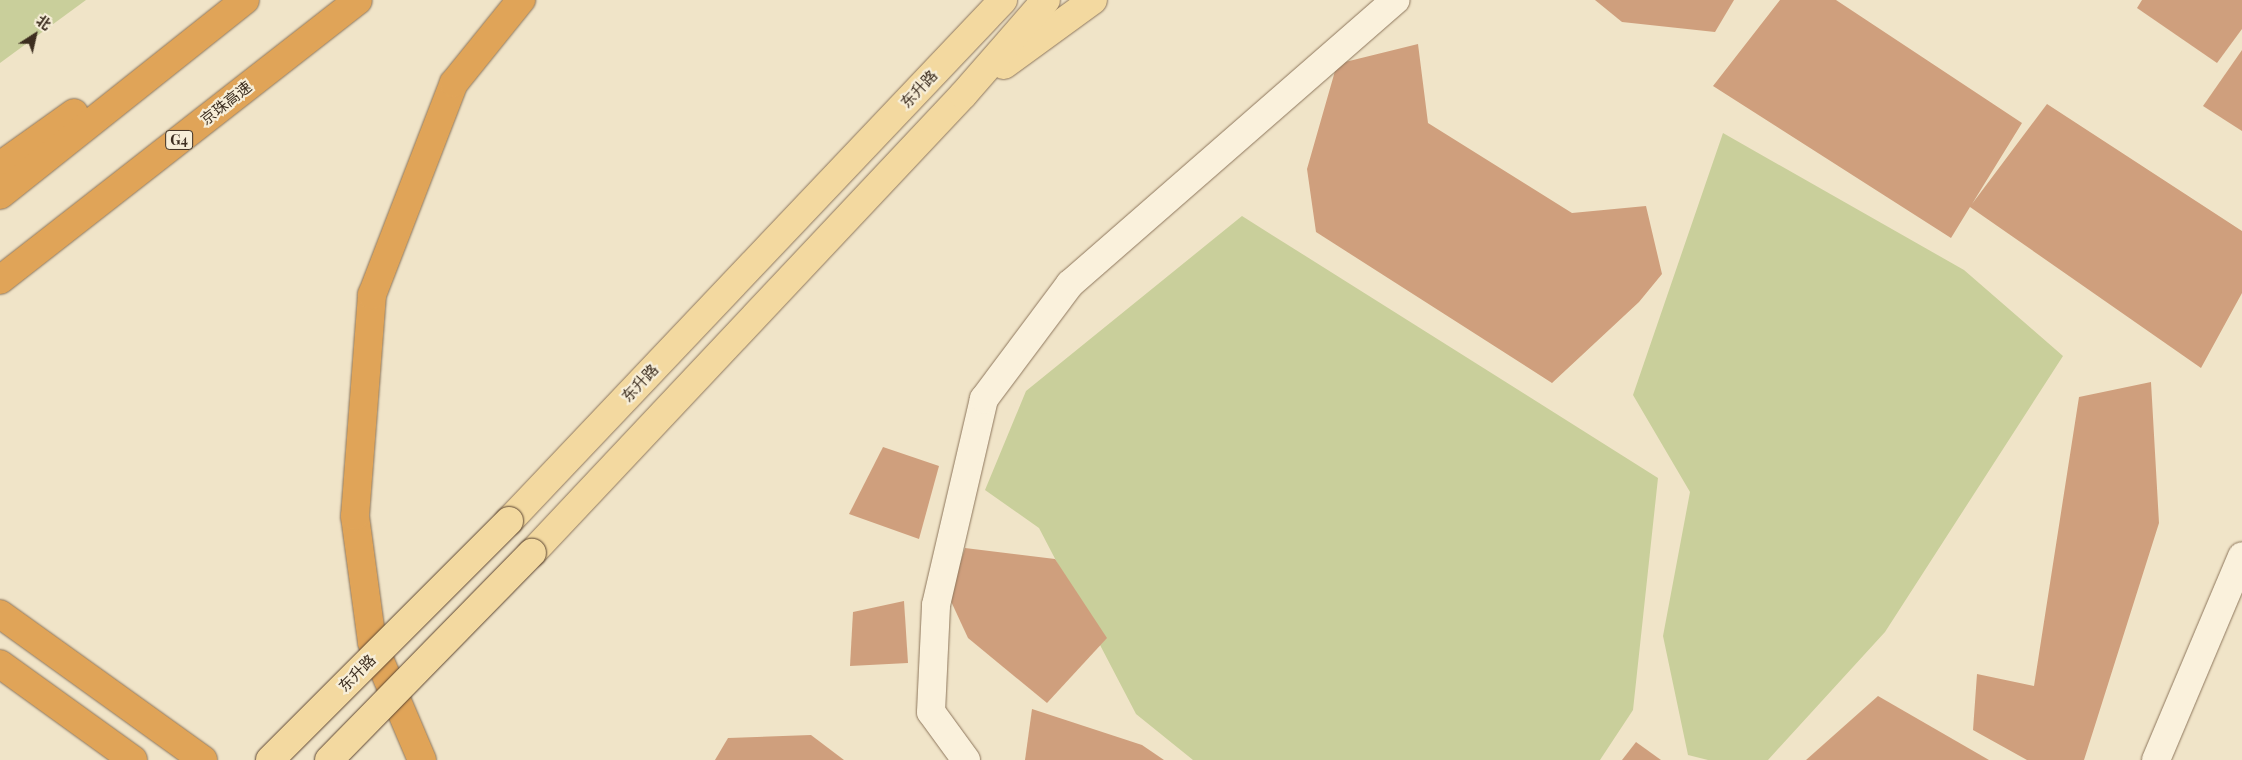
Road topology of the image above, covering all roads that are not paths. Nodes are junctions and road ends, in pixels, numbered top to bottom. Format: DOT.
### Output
graph roads {
  1 [pos="235,0"];
  2 [pos="244,0"];
  3 [pos="358,0"];
  4 [pos="521,0"];
  5 [pos="1003,0"];
  6 [pos="1046,0"];
  7 [pos="1093,0"];
  8 [pos="1396,0"];
  9 [pos="963,95"];
  10 [pos="0,166"];
  11 [pos="0,195"];
  12 [pos="0,280"];
  13 [pos="2242,556"];
  14 [pos="0,614"];
  15 [pos="0,664"];
  16 [pos="133,760"];
  17 [pos="203,760"];
  18 [pos="270,760"];
  19 [pos="328,760"];
  20 [pos="422,760"];
  21 [pos="966,760"];
  22 [pos="2156,760"];
  1 -- 10 [label="highway"];
  2 -- 11 [label="highway"];
  3 -- 12 [label="highway, 京珠高速 / G4"];
  4 -- 20 [label="highway"];
  5 -- 18 [label="main road, 东升路, bridge"];
  6 -- 9 [label="main road"];
  7 -- 9 [label="main road"];
  8 -- 21 [label="lane"];
  9 -- 19 [label="main road, bridge"];
  13 -- 22 [label="lane"];
  14 -- 17 [label="highway"];
  15 -- 16 [label="highway"];
}
